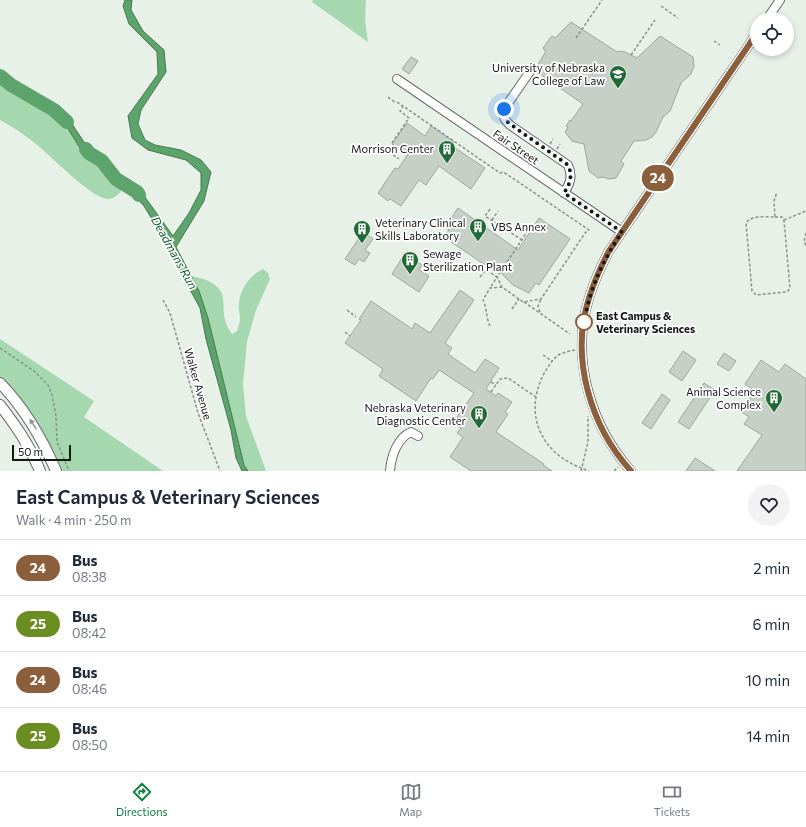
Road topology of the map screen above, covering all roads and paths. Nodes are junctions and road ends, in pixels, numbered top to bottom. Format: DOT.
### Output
graph roads {
  1 [pos="602,0"];
  2 [pos="780,0"];
  3 [pos="662,6"];
  4 [pos="772,12"];
  5 [pos="678,18"];
  6 [pos="655,20"];
  7 [pos="576,38"];
  8 [pos="714,41"];
  9 [pos="750,43"];
  10 [pos="720,45"];
  11 [pos="631,55"];
  12 [pos="531,70"];
  13 [pos="397,79"];
  14 [pos="388,97"];
  15 [pos="403,106"];
  16 [pos="392,143"];
  17 [pos="389,152"];
  18 [pos="400,159"];
  19 [pos="777,192"];
  20 [pos="564,193"];
  21 [pos="490,209"];
  22 [pos="498,211"];
  23 [pos="806,211"];
  24 [pos="775,217"];
  25 [pos="492,220"];
  26 [pos="784,220"];
  27 [pos="527,232"];
  28 [pos="622,232"];
  29 [pos="806,233"];
  30 [pos="522,240"];
  31 [pos="806,246"];
  32 [pos="480,277"];
  33 [pos="497,277"];
  34 [pos="502,287"];
  35 [pos="490,288"];
  36 [pos="519,299"];
  37 [pos="541,299"];
  38 [pos="164,300"];
  39 [pos="523,302"];
  40 [pos="512,309"];
  41 [pos="347,310"];
  42 [pos="540,313"];
  43 [pos="356,316"];
  44 [pos="490,326"];
  45 [pos="345,332"];
  46 [pos="570,334"];
  47 [pos="350,336"];
  48 [pos="0,348"];
  49 [pos="575,350"];
  50 [pos="543,355"];
  51 [pos="552,361"];
  52 [pos="490,382"];
  53 [pos="0,383"];
  54 [pos="496,385"];
  55 [pos="491,392"];
  56 [pos="536,397"];
  57 [pos="0,405"];
  58 [pos="588,414"];
  59 [pos="418,436"];
  60 [pos="618,467"];
  61 [pos="582,470"];
  62 [pos="40,471"];
  63 [pos="56,471"];
  64 [pos="70,471"];
  65 [pos="220,471"];
  66 [pos="390,471"];
  67 [pos="589,471"];
  68 [pos="614,471"];
  69 [pos="631,471"];
  1 -- 7 [label="path"];
  2 -- 4 [label="lane"];
  3 -- 5 [label="path"];
  6 -- 11 [label="path"];
  8 -- 10 [label="path"];
  9 -- 28 [label="lane"];
  12 -- 20 [label="lane"];
  13 -- 20 [label="lane, Fair Street"];
  14 -- 15 [label="path"];
  15 -- 16 [label="path"];
  15 -- 37 [label="path"];
  17 -- 18 [label="path"];
  19 -- 24 [label="path"];
  20 -- 28 [label="lane, Fair Street"];
  21 -- 25 [label="path"];
  22 -- 25 [label="path"];
  23 -- 26 [label="path"];
  24 -- 26 [label="path"];
  24 -- 26 [label="path"];
  25 -- 30 [label="path"];
  27 -- 30 [label="path"];
  28 -- 69 [label="lane"];
  29 -- 31 [label="path"];
  30 -- 33 [label="path"];
  32 -- 33 [label="path"];
  33 -- 34 [label="path"];
  33 -- 35 [label="path"];
  34 -- 35 [label="path"];
  34 -- 36 [label="path"];
  35 -- 44 [label="path"];
  36 -- 39 [label="path"];
  36 -- 40 [label="path"];
  37 -- 39 [label="path"];
  37 -- 42 [label="path"];
  38 -- 65 [label="path, Walker Avenue"];
  39 -- 42 [label="path"];
  41 -- 43 [label="path"];
  42 -- 46 [label="path"];
  45 -- 47 [label="path"];
  48 -- 64 [label="path"];
  49 -- 51 [label="path"];
  50 -- 51 [label="path"];
  51 -- 56 [label="path"];
  52 -- 54 [label="path"];
  63 -- 53 [label="main road, one-way"];
  54 -- 55 [label="path"];
  54 -- 56 [label="path"];
  56 -- 61 [label="path"];
  57 -- 62 [label="main road"];
  58 -- 61 [label="path"];
  59 -- 66 [label="lane"];
  60 -- 68 [label="path"];
  61 -- 67 [label="path"];
}
